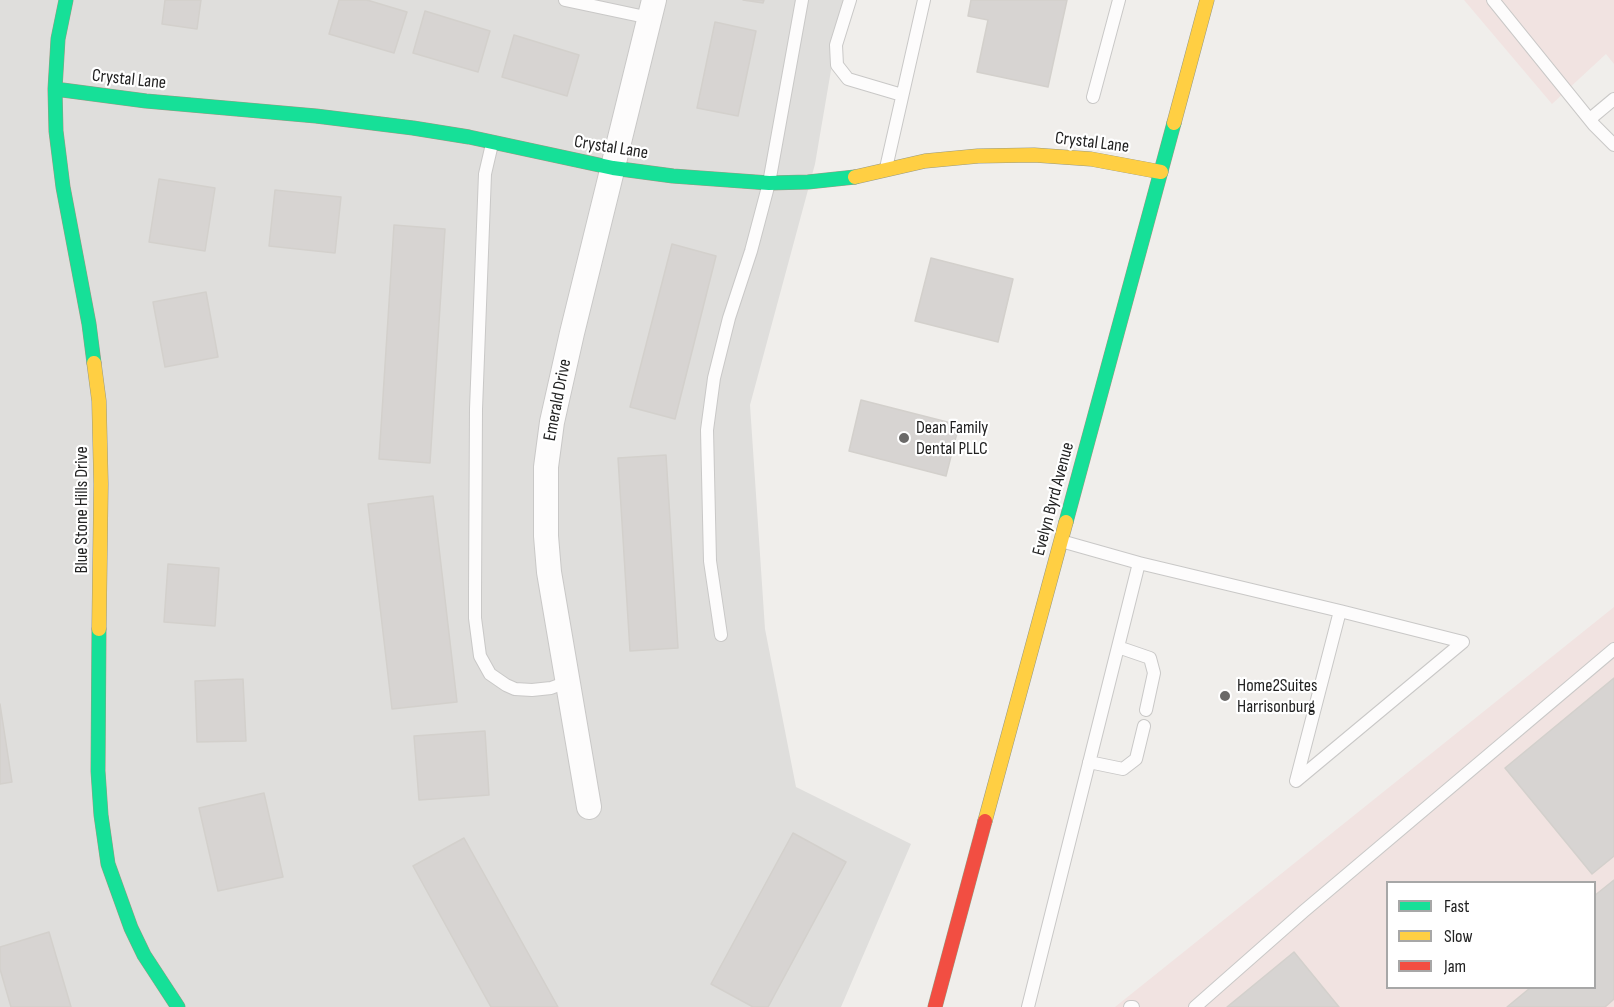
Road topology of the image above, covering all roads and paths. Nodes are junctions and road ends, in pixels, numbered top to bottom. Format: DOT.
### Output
graph roads {
  1 [pos="66,0"];
  2 [pos="565,0"];
  3 [pos="802,0"];
  4 [pos="850,0"];
  5 [pos="924,0"];
  6 [pos="1119,0"];
  7 [pos="1207,0"];
  8 [pos="1493,0"];
  9 [pos="652,9"];
  10 [pos="55,89"];
  11 [pos="902,94"];
  12 [pos="1093,97"];
  13 [pos="1614,99"];
  14 [pos="1590,119"];
  15 [pos="492,143"];
  16 [pos="1614,145"];
  17 [pos="613,168"];
  18 [pos="885,169"];
  19 [pos="1161,172"];
  20 [pos="769,183"];
  21 [pos="1061,541"];
  22 [pos="1139,563"];
  23 [pos="1340,611"];
  24 [pos="721,635"];
  25 [pos="1118,647"];
  26 [pos="1614,649"];
  27 [pos="567,682"];
  28 [pos="1146,710"];
  29 [pos="1144,726"];
  30 [pos="1089,762"];
  31 [pos="589,807"];
  32 [pos="178,1007"];
  33 [pos="935,1007"];
  34 [pos="1028,1007"];
  35 [pos="1195,1007"];
  1 -- 10 [label="street, Blue Stone Hills Drive"];
  2 -- 9 [label="lane"];
  3 -- 20 [label="lane"];
  4 -- 11 [label="lane"];
  5 -- 11 [label="lane"];
  6 -- 12 [label="lane"];
  7 -- 19 [label="street, Evelyn Byrd Avenue"];
  8 -- 14 [label="lane"];
  9 -- 17 [label="street, Emerald Drive"];
  10 -- 15 [label="street, Crystal Lane"];
  10 -- 32 [label="street, Blue Stone Hills Drive"];
  11 -- 18 [label="lane"];
  13 -- 14 [label="lane"];
  14 -- 16 [label="lane"];
  15 -- 17 [label="street, Crystal Lane"];
  15 -- 27 [label="lane"];
  17 -- 20 [label="street, Crystal Lane"];
  17 -- 27 [label="street, Emerald Drive"];
  18 -- 19 [label="street, Crystal Lane"];
  18 -- 20 [label="street, Crystal Lane"];
  19 -- 21 [label="street, Evelyn Byrd Avenue"];
  20 -- 24 [label="lane"];
  21 -- 22 [label="lane"];
  21 -- 33 [label="street, Evelyn Byrd Avenue"];
  22 -- 23 [label="lane"];
  22 -- 25 [label="lane"];
  23 -- 23 [label="lane"];
  25 -- 28 [label="lane"];
  25 -- 30 [label="lane"];
  26 -- 35 [label="lane"];
  27 -- 31 [label="street, Emerald Drive"];
  29 -- 30 [label="lane"];
  30 -- 34 [label="lane"];
}
